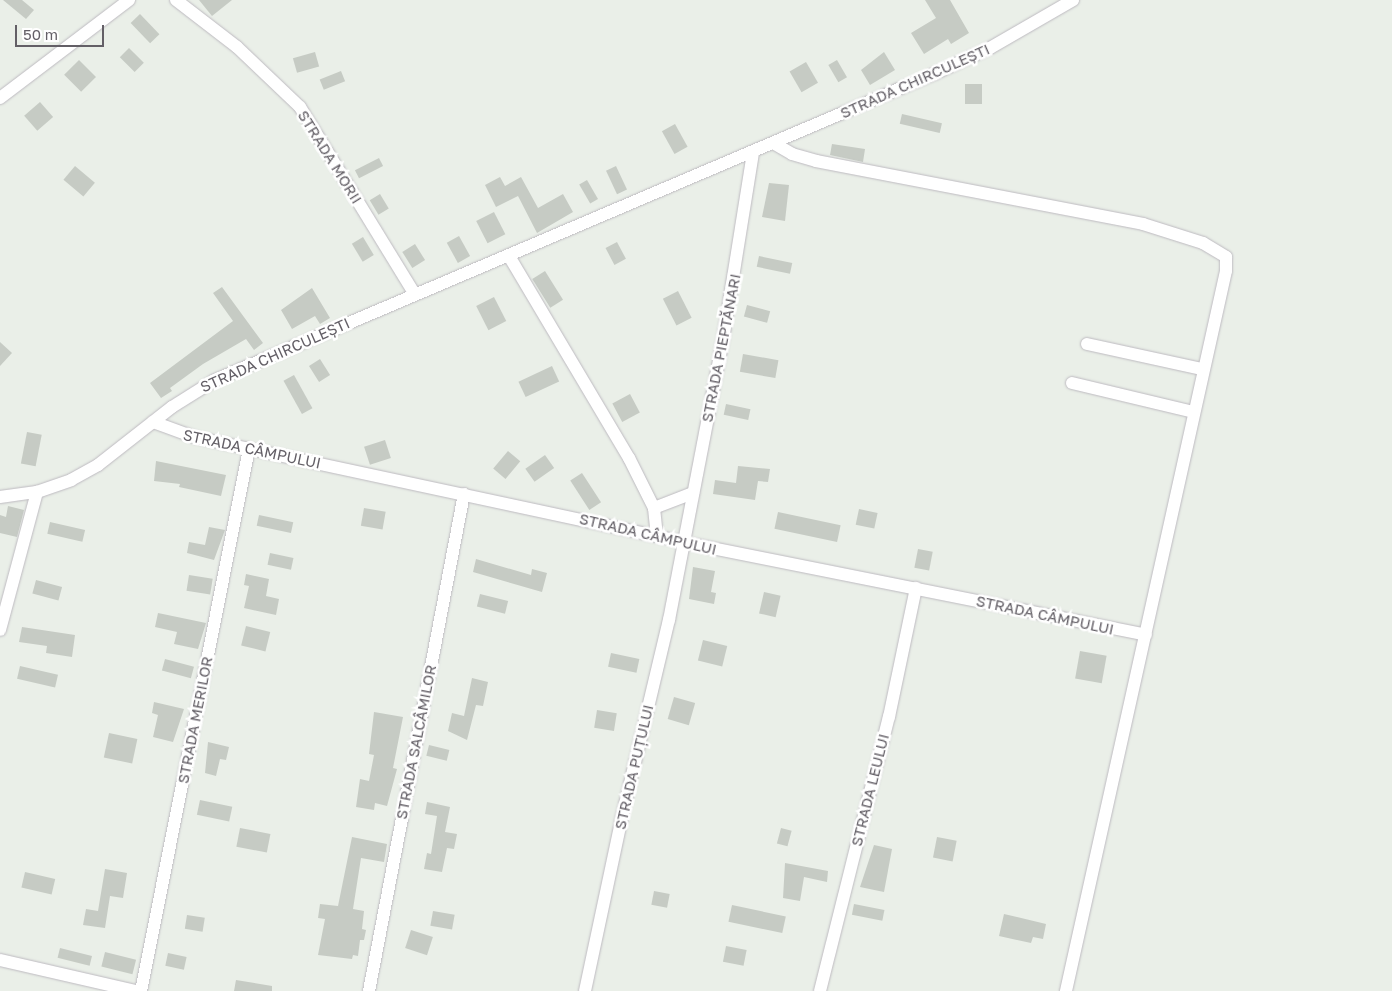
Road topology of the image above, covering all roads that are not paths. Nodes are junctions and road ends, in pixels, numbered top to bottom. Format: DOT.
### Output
graph roads {
  1 [pos="129,0"];
  2 [pos="176,0"];
  3 [pos="1073,0"];
  4 [pos="0,98"];
  5 [pos="775,144"];
  6 [pos="753,153"];
  7 [pos="509,256"];
  8 [pos="414,295"];
  9 [pos="1087,344"];
  10 [pos="1202,369"];
  11 [pos="1072,383"];
  12 [pos="1194,412"];
  13 [pos="153,422"];
  14 [pos="248,449"];
  15 [pos="38,492"];
  16 [pos="693,493"];
  17 [pos="464,494"];
  18 [pos="0,496"];
  19 [pos="654,508"];
  20 [pos="657,535"];
  21 [pos="682,542"];
  22 [pos="916,588"];
  23 [pos="0,630"];
  24 [pos="1146,635"];
  25 [pos="0,960"];
  26 [pos="135,991"];
  27 [pos="142,991"];
  28 [pos="369,991"];
  29 [pos="586,991"];
  30 [pos="820,991"];
  31 [pos="1066,991"];
  1 -- 4 [label="street"];
  2 -- 8 [label="street, STRADA MORII"];
  3 -- 5 [label="street, STRADA CHIRCULEȘTI"];
  5 -- 6 [label="street, STRADA CHIRCULEȘTI"];
  5 -- 10 [label="street"];
  6 -- 7 [label="street, STRADA CHIRCULEȘTI"];
  6 -- 16 [label="street, STRADA PIEPTĂNARI"];
  7 -- 8 [label="street, STRADA CHIRCULEȘTI"];
  7 -- 19 [label="street"];
  8 -- 13 [label="street, STRADA CHIRCULEȘTI"];
  9 -- 10 [label="street"];
  10 -- 12 [label="street"];
  11 -- 12 [label="street"];
  12 -- 24 [label="street"];
  13 -- 14 [label="street, STRADA CÂMPULUI"];
  13 -- 15 [label="street, STRADA CHIRCULEȘTI"];
  14 -- 17 [label="street, STRADA CÂMPULUI"];
  14 -- 27 [label="street, STRADA MERILOR"];
  15 -- 18 [label="street, STRADA CHIRCULEȘTI"];
  15 -- 23 [label="street"];
  16 -- 19 [label="street"];
  16 -- 21 [label="street, STRADA PIEPTĂNARI"];
  17 -- 20 [label="street, STRADA CÂMPULUI"];
  17 -- 28 [label="street, STRADA SALCÂMILOR"];
  19 -- 20 [label="street"];
  20 -- 21 [label="street, STRADA CÂMPULUI"];
  21 -- 22 [label="street, STRADA CÂMPULUI"];
  21 -- 29 [label="street, STRADA PUȚULUI"];
  22 -- 24 [label="street, STRADA CÂMPULUI"];
  22 -- 30 [label="street, STRADA LEULUI"];
  24 -- 31 [label="street"];
  25 -- 26 [label="street"];
}
